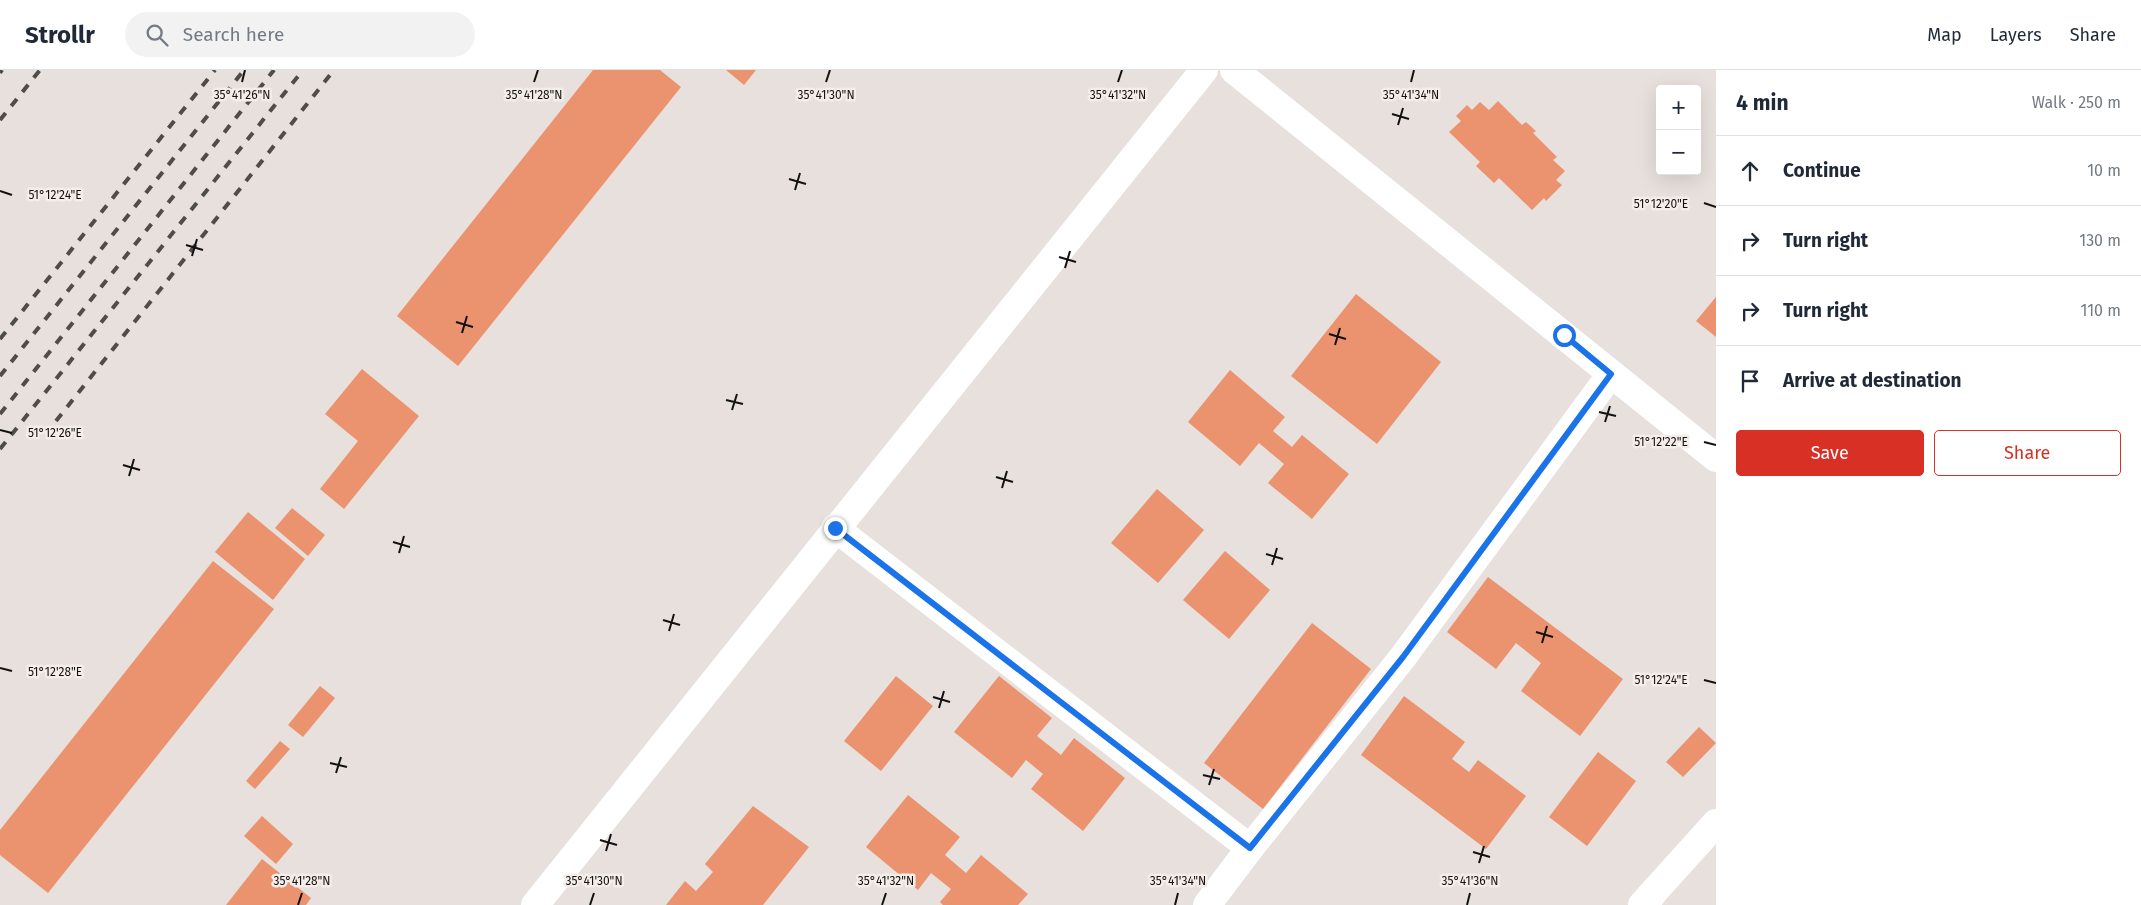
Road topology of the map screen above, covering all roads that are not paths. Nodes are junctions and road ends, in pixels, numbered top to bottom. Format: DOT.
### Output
graph roads {
  1 [pos="1204,70"];
  2 [pos="1234,70"];
  3 [pos="1611,374"];
  4 [pos="1716,458"];
  5 [pos="835,528"];
  6 [pos="1716,823"];
  7 [pos="1250,848"];
  8 [pos="1647,901"];
  9 [pos="535,905"];
  10 [pos="1207,905"];
  1 -- 5 [label="street"];
  2 -- 3 [label="street"];
  3 -- 4 [label="street"];
  3 -- 7 [label="street"];
  5 -- 7 [label="street"];
  5 -- 9 [label="street"];
  6 -- 8 [label="street"];
  7 -- 10 [label="street"];
}
